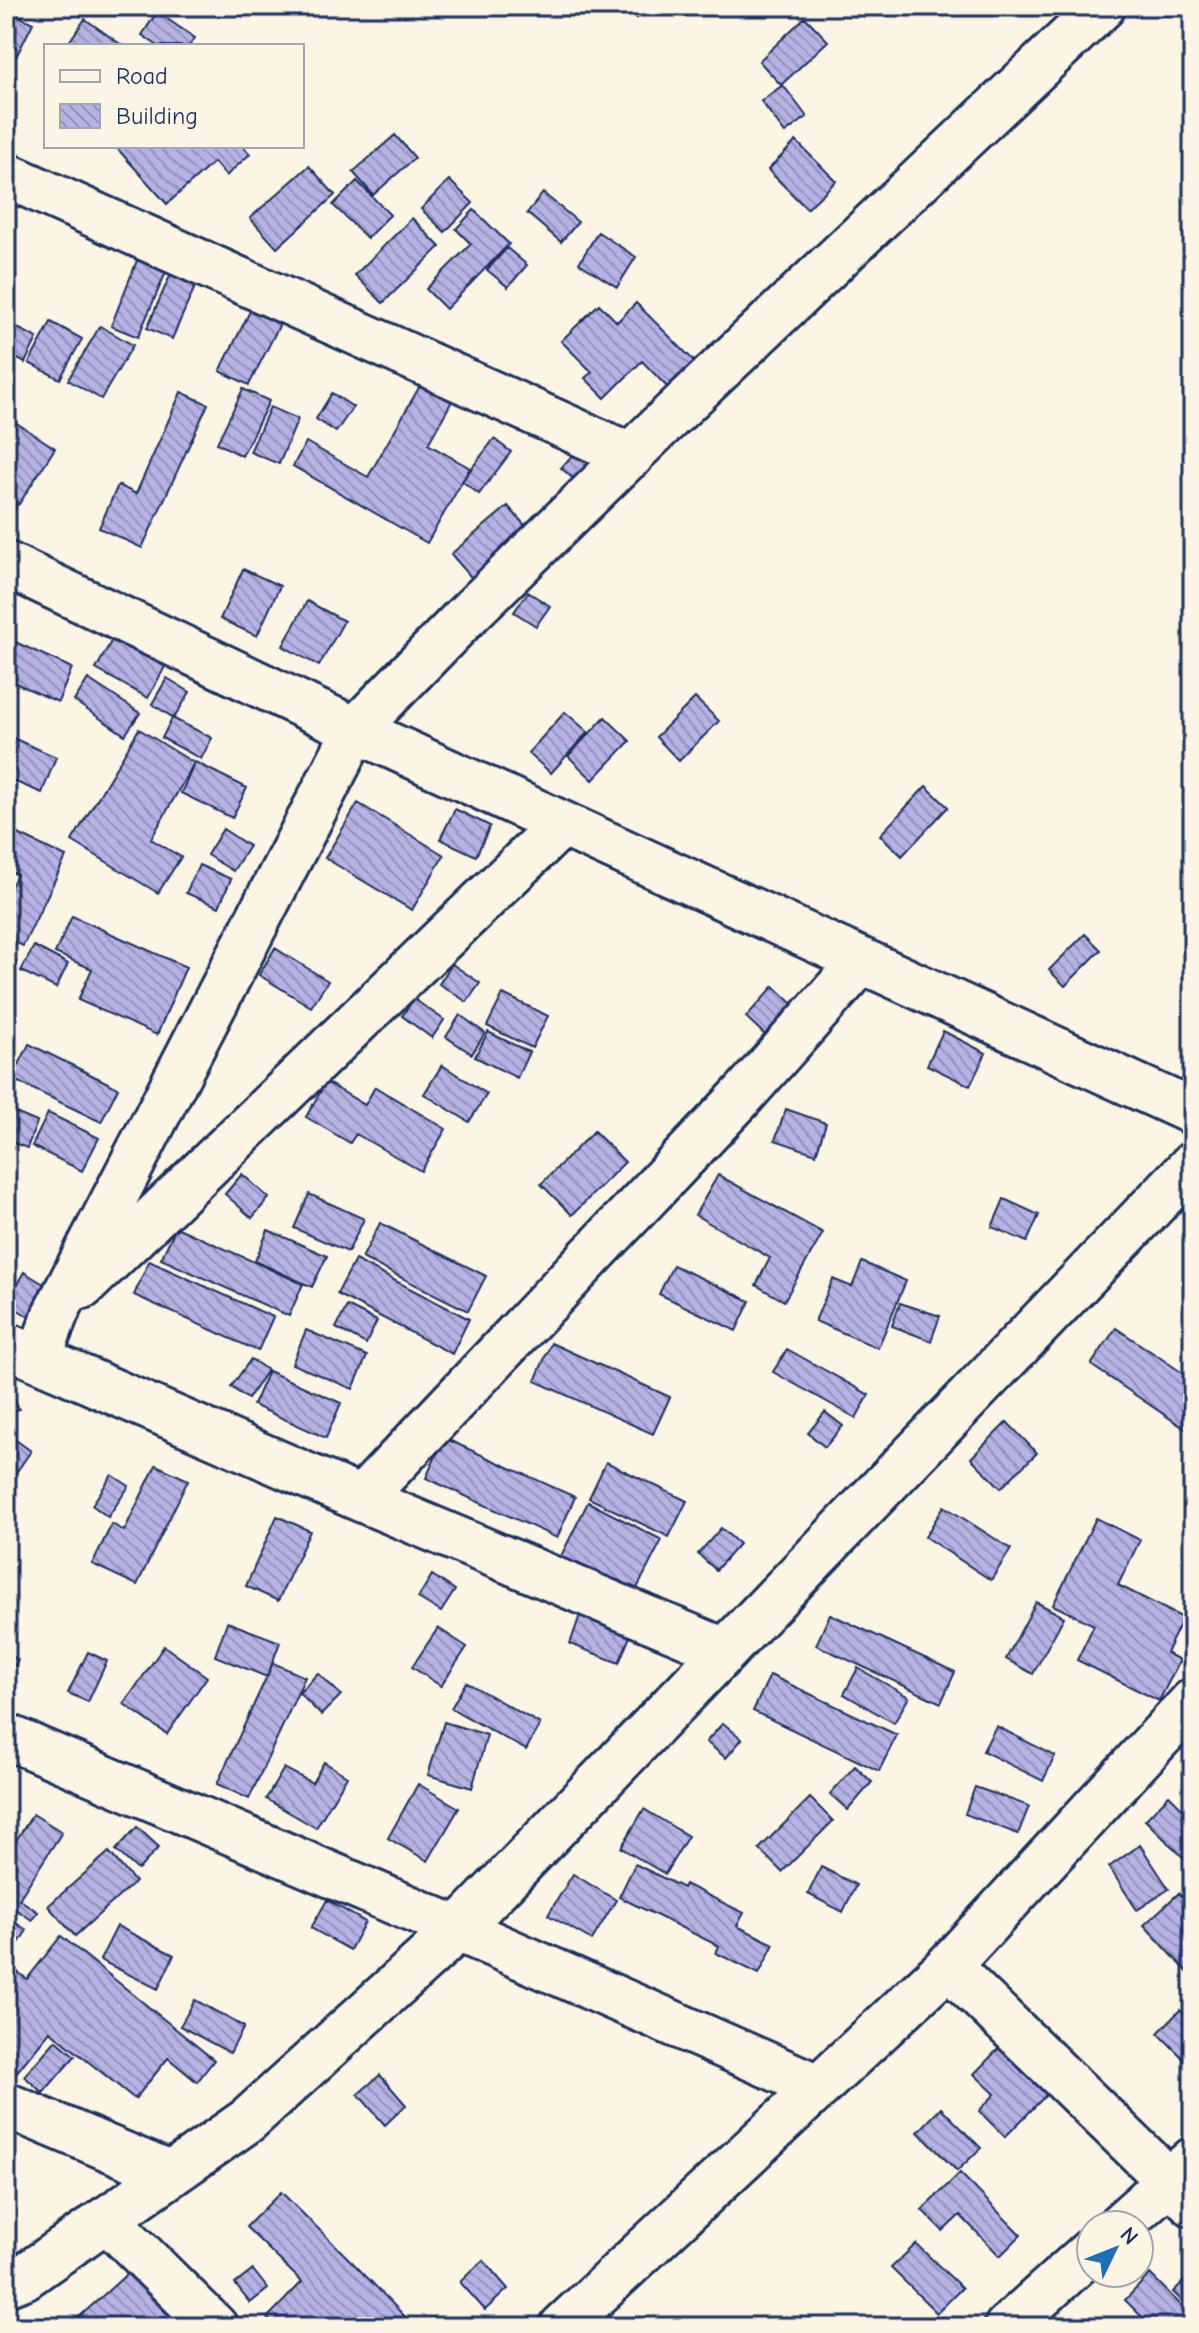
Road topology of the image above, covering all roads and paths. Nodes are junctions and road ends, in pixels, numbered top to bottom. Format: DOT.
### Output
graph roads {
  1 [pos="1103,6"];
  2 [pos="6,175"];
  3 [pos="631,456"];
  4 [pos="9,573"];
  5 [pos="356,729"];
  6 [pos="562,824"];
  7 [pos="862,961"];
  8 [pos="1193,1112"];
  9 [pos="1193,1164"];
  10 [pos="56,1312"];
  11 [pos="22,1351"];
  12 [pos="361,1499"];
  13 [pos="725,1651"];
  14 [pos="1193,1701"];
  15 [pos="6,1736"];
  16 [pos="458,1929"];
  17 [pos="948,1966"];
  18 [pos="818,2087"];
  19 [pos="6,2105"];
  20 [pos="170,2174"];
  21 [pos="1185,2181"];
  22 [pos="1144,2209"];
  23 [pos="106,2219"];
  24 [pos="1075,2265"];
  25 [pos="12,2285"];
  26 [pos="215,2327"];
  27 [pos="562,2327"];
  28 [pos="1007,2327"];
  1 -- 3 [label="street"];
  2 -- 3 [label="street"];
  3 -- 5 [label="street"];
  4 -- 5 [label="street"];
  5 -- 6 [label="street"];
  5 -- 10 [label="street"];
  6 -- 7 [label="street"];
  6 -- 10 [label="street"];
  7 -- 8 [label="street"];
  7 -- 12 [label="street"];
  9 -- 13 [label="street"];
  10 -- 11 [label="street"];
  11 -- 12 [label="street"];
  12 -- 13 [label="street"];
  13 -- 16 [label="street"];
  14 -- 17 [label="street"];
  15 -- 16 [label="street"];
  16 -- 18 [label="street"];
  16 -- 20 [label="street"];
  17 -- 18 [label="street"];
  17 -- 21 [label="street"];
  18 -- 27 [label="street"];
  19 -- 20 [label="street"];
  20 -- 23 [label="street"];
  21 -- 22 [label="street"];
  23 -- 25 [label="street"];
  23 -- 26 [label="street"];
  24 -- 28 [label="street"];
}
